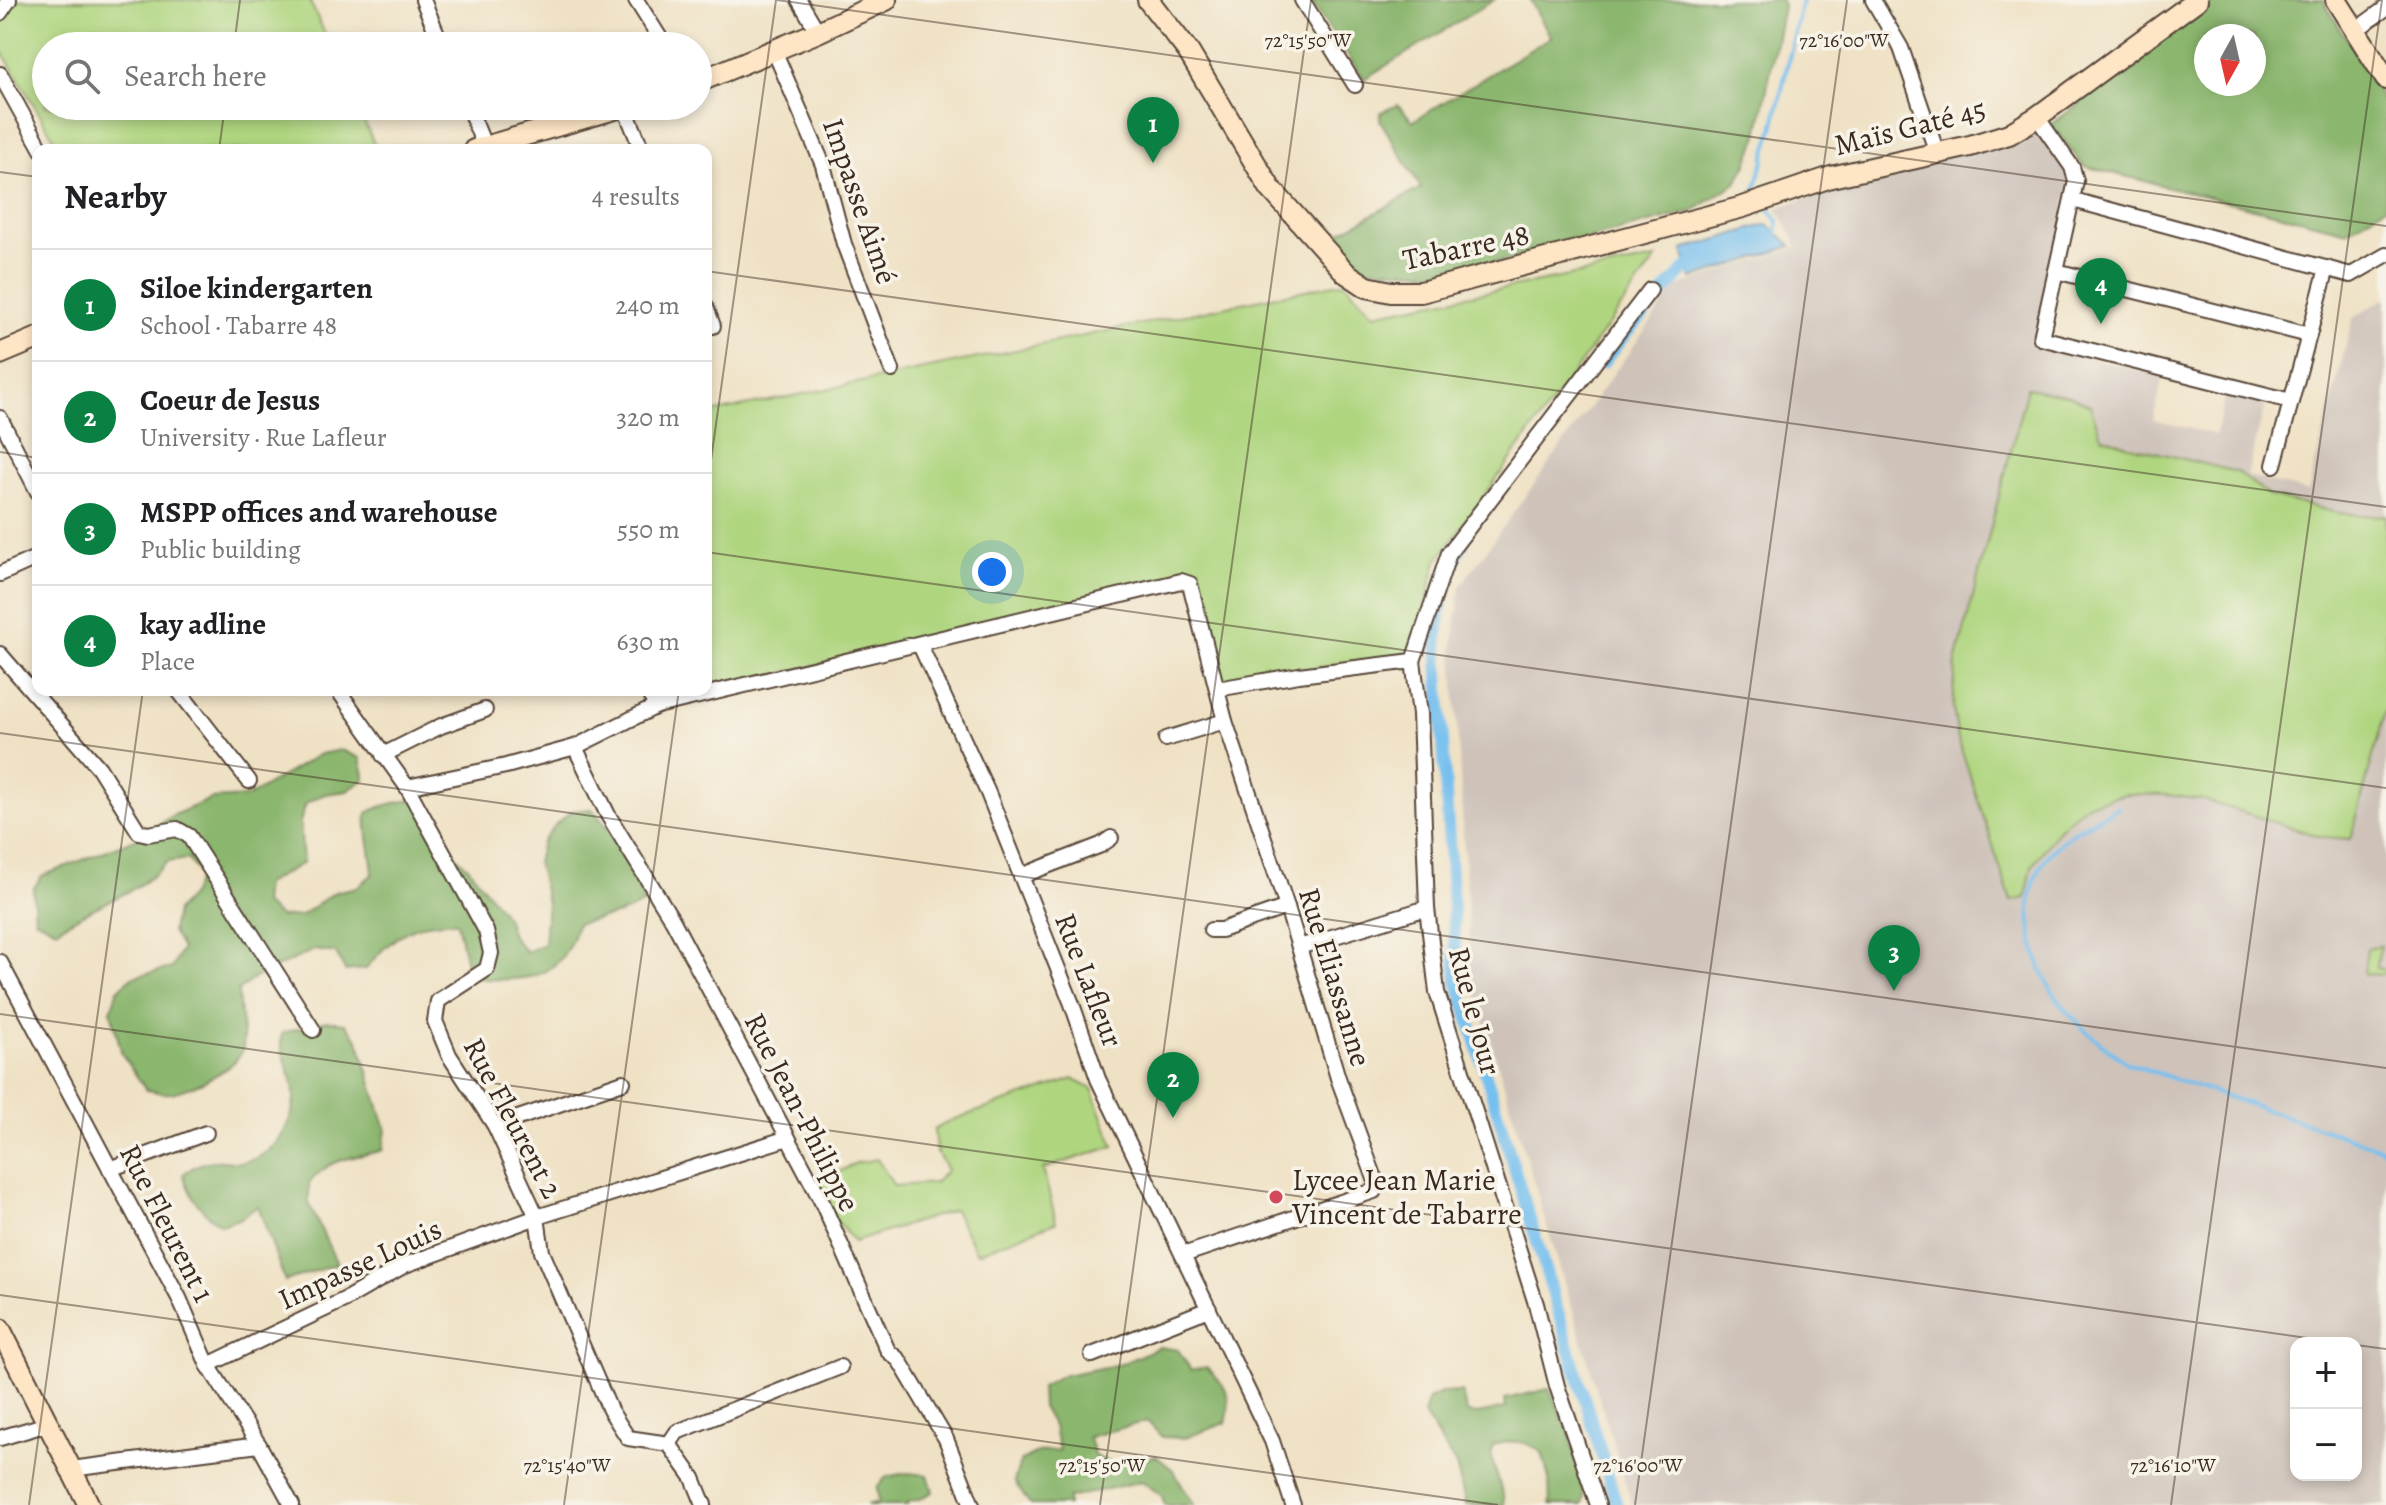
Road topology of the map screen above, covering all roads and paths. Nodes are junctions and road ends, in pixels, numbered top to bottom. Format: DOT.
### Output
graph roads {
  1 [pos="9,0"];
  2 [pos="423,0"];
  3 [pos="636,0"];
  4 [pos="799,0"];
  5 [pos="886,0"];
  6 [pos="1148,0"];
  7 [pos="1302,0"];
  8 [pos="1873,0"];
  9 [pos="2197,0"];
  10 [pos="2336,0"];
  11 [pos="2386,8"];
  12 [pos="0,13"];
  13 [pos="2356,30"];
  14 [pos="436,32"];
  15 [pos="656,32"];
  16 [pos="818,32"];
  17 [pos="774,50"];
  18 [pos="0,74"];
  19 [pos="712,76"];
  20 [pos="2386,79"];
  21 [pos="1355,85"];
  22 [pos="2037,117"];
  23 [pos="473,120"];
  24 [pos="578,120"];
  25 [pos="630,120"];
  26 [pos="39,144"];
  27 [pos="480,144"];
  28 [pos="499,144"];
  29 [pos="640,144"];
  30 [pos="1937,153"];
  31 [pos="2073,200"];
  32 [pos="1743,207"];
  33 [pos="2386,255"];
  34 [pos="2327,268"];
  35 [pos="2056,271"];
  36 [pos="1650,290"];
  37 [pos="2309,335"];
  38 [pos="32,341"];
  39 [pos="0,354"];
  40 [pos="892,370"];
  41 [pos="2291,401"];
  42 [pos="0,418"];
  43 [pos="2274,465"];
  44 [pos="32,480"];
  45 [pos="32,560"];
  46 [pos="0,574"];
  47 [pos="920,645"];
  48 [pos="0,654"];
  49 [pos="1413,661"];
  50 [pos="1217,689"];
  51 [pos="32,691"];
  52 [pos="712,693"];
  53 [pos="36,696"];
  54 [pos="183,696"];
  55 [pos="342,696"];
  56 [pos="650,696"];
  57 [pos="700,696"];
  58 [pos="657,706"];
  59 [pos="485,710"];
  60 [pos="1225,721"];
  61 [pos="1166,739"];
  62 [pos="575,747"];
  63 [pos="383,755"];
  64 [pos="249,781"];
  65 [pos="407,787"];
  66 [pos="1111,838"];
  67 [pos="1021,876"];
  68 [pos="1287,907"];
  69 [pos="1427,908"];
  70 [pos="1211,930"];
  71 [pos="1299,947"];
  72 [pos="0,962"];
  73 [pos="313,1030"];
  74 [pos="623,1082"];
  75 [pos="495,1126"];
  76 [pos="206,1133"];
  77 [pos="788,1138"];
  78 [pos="110,1169"];
  79 [pos="537,1217"];
  80 [pos="1183,1255"];
  81 [pos="1209,1309"];
  82 [pos="0,1329"];
  83 [pos="1092,1355"];
  84 [pos="208,1365"];
  85 [pos="840,1367"];
  86 [pos="48,1424"];
  87 [pos="0,1438"];
  88 [pos="669,1444"];
  89 [pos="259,1445"];
  90 [pos="71,1469"];
  91 [pos="89,1505"];
  92 [pos="292,1505"];
  93 [pos="704,1505"];
  94 [pos="972,1505"];
  95 [pos="1293,1505"];
  96 [pos="1598,1505"];
  1 -- 12 [label="street"];
  2 -- 14 [label="street"];
  3 -- 15 [label="street"];
  4 -- 16 [label="street"];
  5 -- 16 [label="street"];
  6 -- 32 [label="street, Tabarre 48"];
  7 -- 21 [label="street"];
  8 -- 30 [label="street"];
  9 -- 22 [label="street, Maïs Gaté 45"];
  10 -- 13 [label="street"];
  11 -- 13 [label="street"];
  13 -- 20 [label="street"];
  16 -- 17 [label="street"];
  17 -- 19 [label="street"];
  17 -- 40 [label="street, Impasse Aimé"];
  18 -- 26 [label="street"];
  22 -- 30 [label="street, Maïs Gaté 45"];
  22 -- 31 [label="street"];
  23 -- 27 [label="street"];
  24 -- 28 [label="street"];
  25 -- 29 [label="street"];
  30 -- 32 [label="street, Maïs Gaté 45"];
  31 -- 34 [label="street"];
  31 -- 35 [label="street"];
  33 -- 34 [label="street"];
  34 -- 37 [label="street"];
  35 -- 37 [label="street"];
  35 -- 41 [label="street"];
  36 -- 49 [label="street"];
  37 -- 41 [label="street"];
  38 -- 39 [label="street"];
  41 -- 43 [label="street"];
  42 -- 44 [label="street"];
  45 -- 46 [label="street"];
  47 -- 50 [label="street, Rue Eliassanne"];
  47 -- 52 [label="street"];
  47 -- 67 [label="street, Rue Lafleur"];
  48 -- 51 [label="street"];
  49 -- 50 [label="street"];
  49 -- 69 [label="street, Rue le Jour"];
  50 -- 60 [label="street, Rue Eliassanne"];
  53 -- 73 [label="street"];
  54 -- 64 [label="street"];
  55 -- 63 [label="street"];
  56 -- 58 [label="street"];
  57 -- 58 [label="street"];
  58 -- 62 [label="street"];
  59 -- 63 [label="street"];
  60 -- 61 [label="street"];
  60 -- 68 [label="street, Rue Eliassanne"];
  62 -- 65 [label="street"];
  62 -- 77 [label="street, Rue Jean-Philippe"];
  63 -- 65 [label="street"];
  65 -- 75 [label="street, Rue Fleurent 2"];
  66 -- 67 [label="street"];
  67 -- 80 [label="street, Rue Lafleur"];
  68 -- 70 [label="street"];
  68 -- 71 [label="street, Rue Eliassanne"];
  69 -- 71 [label="street"];
  69 -- 96 [label="street, Rue le Jour"];
  71 -- 80 [label="street, Rue Eliassanne"];
  72 -- 78 [label="street, Rue Fleurent 1"];
  74 -- 75 [label="street"];
  75 -- 79 [label="street, Rue Fleurent 2"];
  76 -- 78 [label="street"];
  77 -- 79 [label="street, Impasse Louis"];
  77 -- 94 [label="street, Rue Jean-Philippe"];
  78 -- 84 [label="street, Rue Fleurent 1"];
  79 -- 84 [label="street, Impasse Louis"];
  79 -- 88 [label="street, Rue Fleurent 2"];
  80 -- 81 [label="street, Rue Lafleur"];
  81 -- 83 [label="street"];
  81 -- 95 [label="street, Rue Lafleur"];
  82 -- 86 [label="street"];
  84 -- 89 [label="street, Rue Fleurent 1"];
  85 -- 88 [label="street"];
  86 -- 87 [label="street"];
  86 -- 90 [label="street"];
  88 -- 93 [label="street"];
  89 -- 90 [label="street"];
  89 -- 92 [label="street, Rue Fleurent 1"];
  90 -- 91 [label="street"];
}
